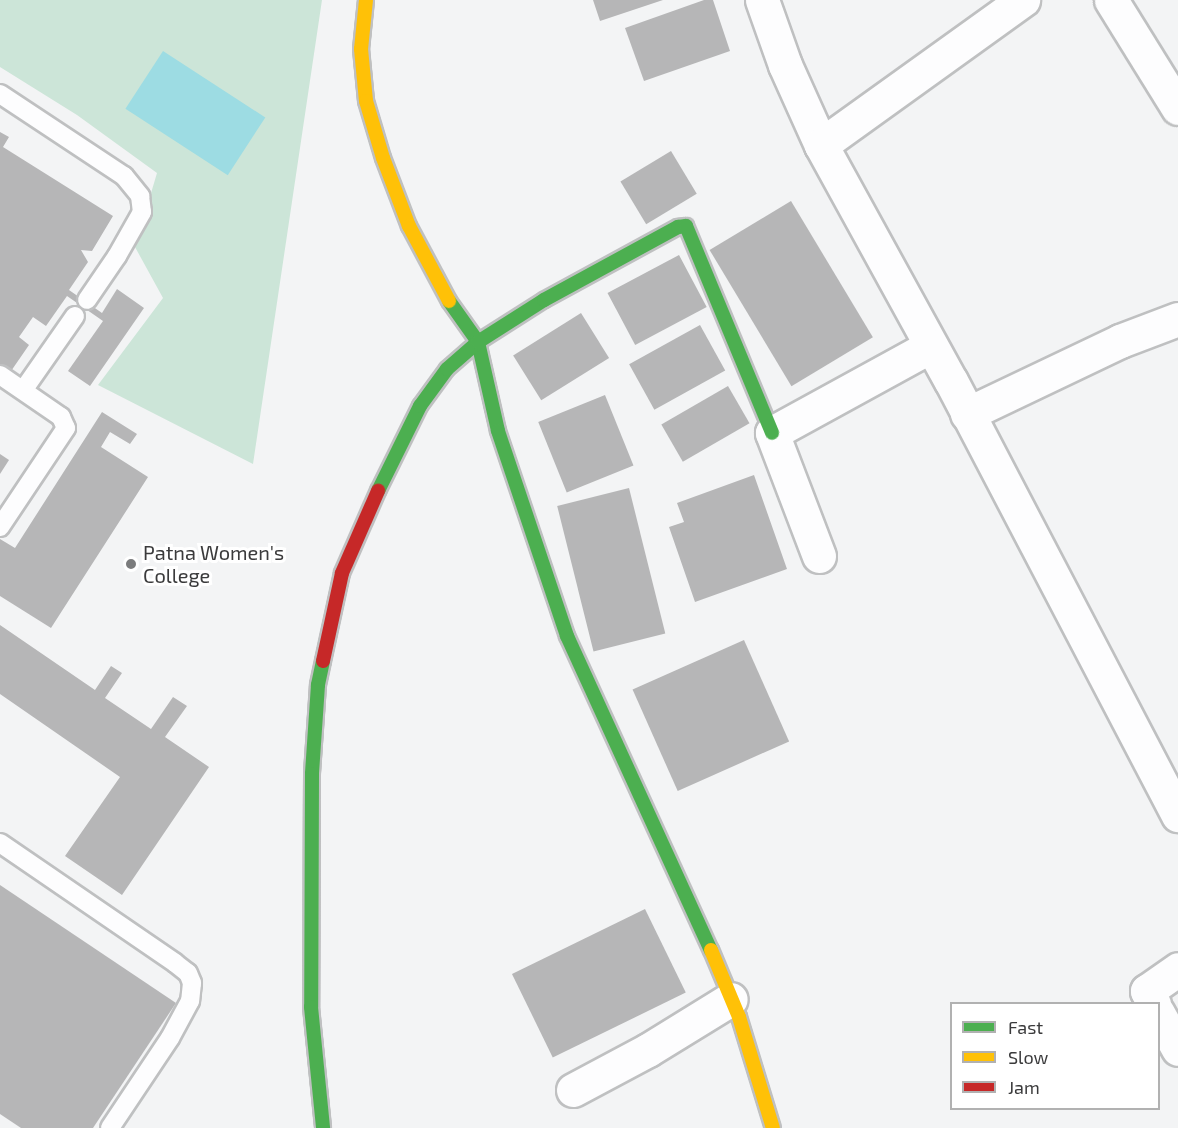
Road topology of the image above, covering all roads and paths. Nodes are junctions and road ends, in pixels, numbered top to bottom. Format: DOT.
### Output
graph roads {
  1 [pos="366,0"];
  2 [pos="762,0"];
  3 [pos="1023,0"];
  4 [pos="1111,0"];
  5 [pos="0,94"];
  6 [pos="1178,108"];
  7 [pos="821,145"];
  8 [pos="87,300"];
  9 [pos="75,316"];
  10 [pos="1178,319"];
  11 [pos="478,342"];
  12 [pos="932,346"];
  13 [pos="0,375"];
  14 [pos="24,389"];
  15 [pos="967,414"];
  16 [pos="772,433"];
  17 [pos="0,527"];
  18 [pos="819,556"];
  19 [pos="1178,815"];
  20 [pos="0,843"];
  21 [pos="1178,969"];
  22 [pos="731,999"];
  23 [pos="1148,1002"];
  24 [pos="1160,1022"];
  25 [pos="1178,1049"];
  26 [pos="573,1090"];
  27 [pos="110,1128"];
  28 [pos="322,1128"];
  29 [pos="773,1128"];
  1 -- 11 [label="street"];
  2 -- 7 [label="street"];
  3 -- 7 [label="street"];
  4 -- 6 [label="street"];
  5 -- 8 [label="lane"];
  7 -- 12 [label="street"];
  9 -- 14 [label="lane"];
  10 -- 15 [label="street"];
  11 -- 16 [label="street"];
  11 -- 22 [label="street"];
  11 -- 28 [label="street"];
  12 -- 15 [label="street"];
  12 -- 16 [label="street"];
  13 -- 14 [label="lane"];
  14 -- 17 [label="lane"];
  15 -- 19 [label="street"];
  16 -- 18 [label="street"];
  20 -- 27 [label="lane"];
  21 -- 23 [label="street"];
  22 -- 26 [label="street"];
  22 -- 29 [label="street"];
  24 -- 25 [label="street"];
}
